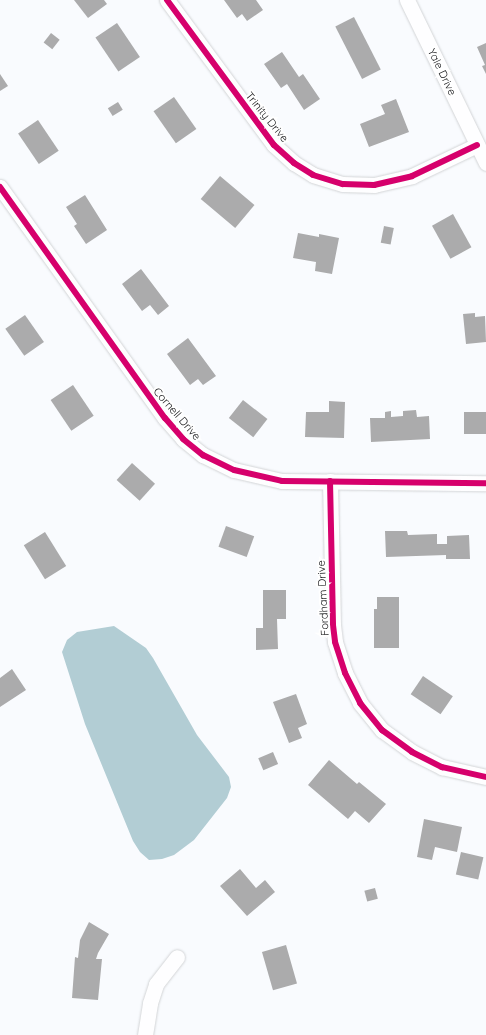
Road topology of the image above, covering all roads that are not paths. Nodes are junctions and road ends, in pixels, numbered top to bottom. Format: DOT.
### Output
graph roads {
  1 [pos="167,0"];
  2 [pos="407,0"];
  3 [pos="477,145"];
  4 [pos="486,163"];
  5 [pos="0,187"];
  6 [pos="330,481"];
  7 [pos="486,483"];
  8 [pos="486,776"];
  9 [pos="177,957"];
  10 [pos="145,1035"];
  1 -- 3 [label="street, Trinity Drive"];
  2 -- 3 [label="street, Yale Drive"];
  3 -- 4 [label="street"];
  5 -- 6 [label="street, Cornell Drive"];
  6 -- 7 [label="street, Cornell Drive"];
  6 -- 8 [label="street, Fordham Drive"];
  9 -- 10 [label="street"];
}
